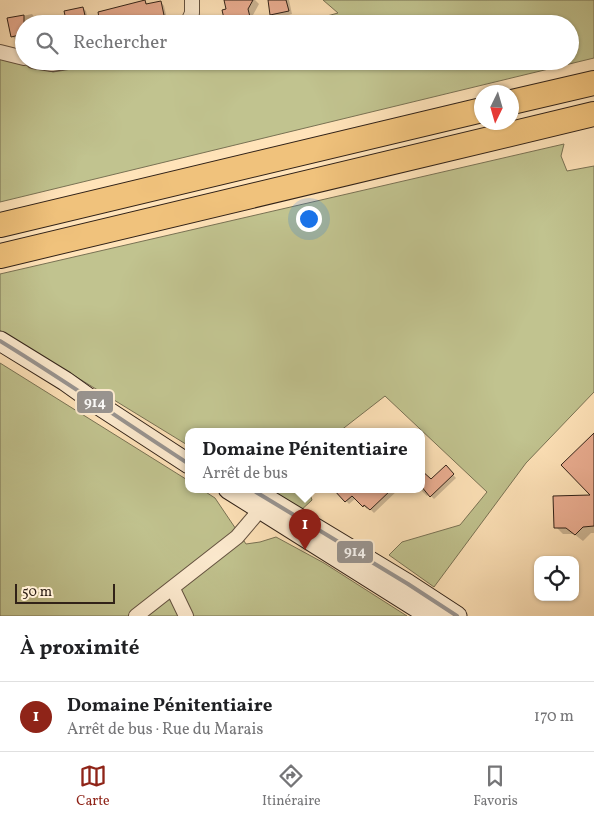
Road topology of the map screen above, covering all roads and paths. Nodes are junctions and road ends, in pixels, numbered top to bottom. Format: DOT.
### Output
graph roads {
  1 [pos="192,0"];
  2 [pos="191,15"];
  3 [pos="0,52"];
  4 [pos="15,56"];
  5 [pos="594,83"];
  6 [pos="519,100"];
  7 [pos="474,112"];
  8 [pos="594,114"];
  9 [pos="0,225"];
  10 [pos="0,256"];
  11 [pos="0,341"];
  12 [pos="65,381"];
  13 [pos="185,449"];
  14 [pos="185,461"];
  15 [pos="242,493"];
  16 [pos="259,498"];
  17 [pos="173,588"];
  18 [pos="136,616"];
  19 [pos="186,616"];
  20 [pos="430,616"];
  21 [pos="457,616"];
  1 -- 2 [label="street"];
  3 -- 4 [label="street"];
  5 -- 6 [label="highway"];
  7 -- 9 [label="highway"];
  8 -- 10 [label="highway"];
  11 -- 12 [label="street"];
  12 -- 13 [label="street"];
  12 -- 14 [label="street"];
  15 -- 16 [label="street"];
  16 -- 17 [label="street"];
  16 -- 20 [label="street"];
  16 -- 21 [label="street"];
  17 -- 18 [label="street"];
  17 -- 19 [label="street"];
}
